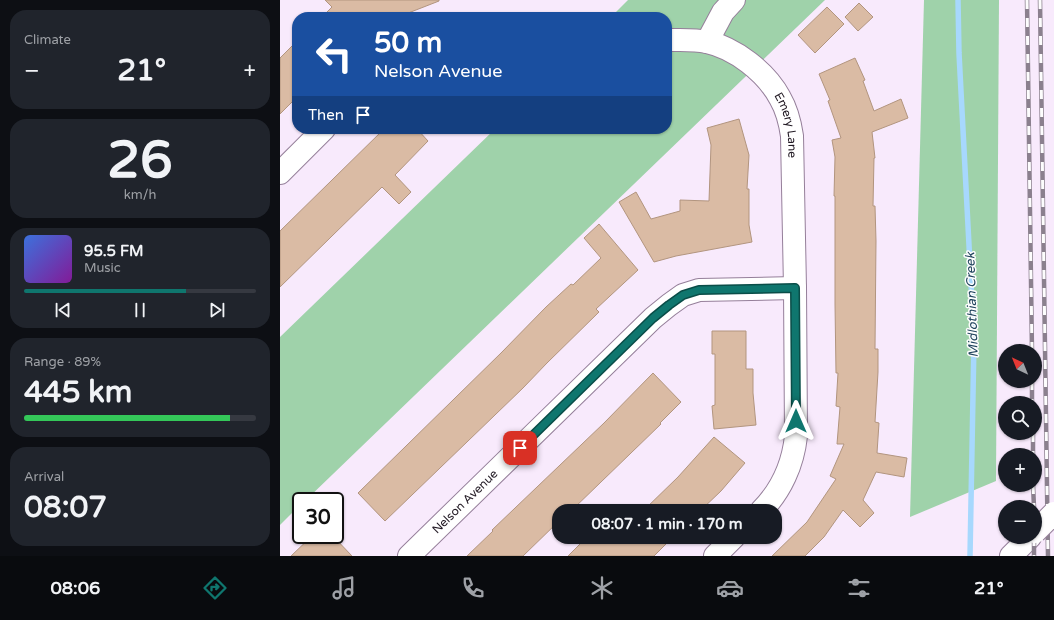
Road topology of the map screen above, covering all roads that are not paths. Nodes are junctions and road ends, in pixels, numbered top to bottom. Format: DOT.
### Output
graph roads {
  1 [pos="734,0"];
  2 [pos="672,40"];
  3 [pos="707,42"];
  4 [pos="319,134"];
  5 [pos="280,173"];
  6 [pos="795,288"];
  7 [pos="767,504"];
  8 [pos="1054,513"];
  9 [pos="1042,525"];
  10 [pos="727,544"];
  11 [pos="1023,544"];
  12 [pos="409,556"];
  13 [pos="715,556"];
  14 [pos="1011,556"];
  1 -- 3 [label="main road"];
  2 -- 3 [label="main road, Emery Lane"];
  3 -- 6 [label="main road, Emery Lane"];
  4 -- 5 [label="main road"];
  6 -- 7 [label="main road, Emery Lane"];
  6 -- 12 [label="main road, Nelson Avenue"];
  8 -- 9 [label="main road, bridge"];
  10 -- 13 [label="main road"];
  11 -- 14 [label="main road"];
}
